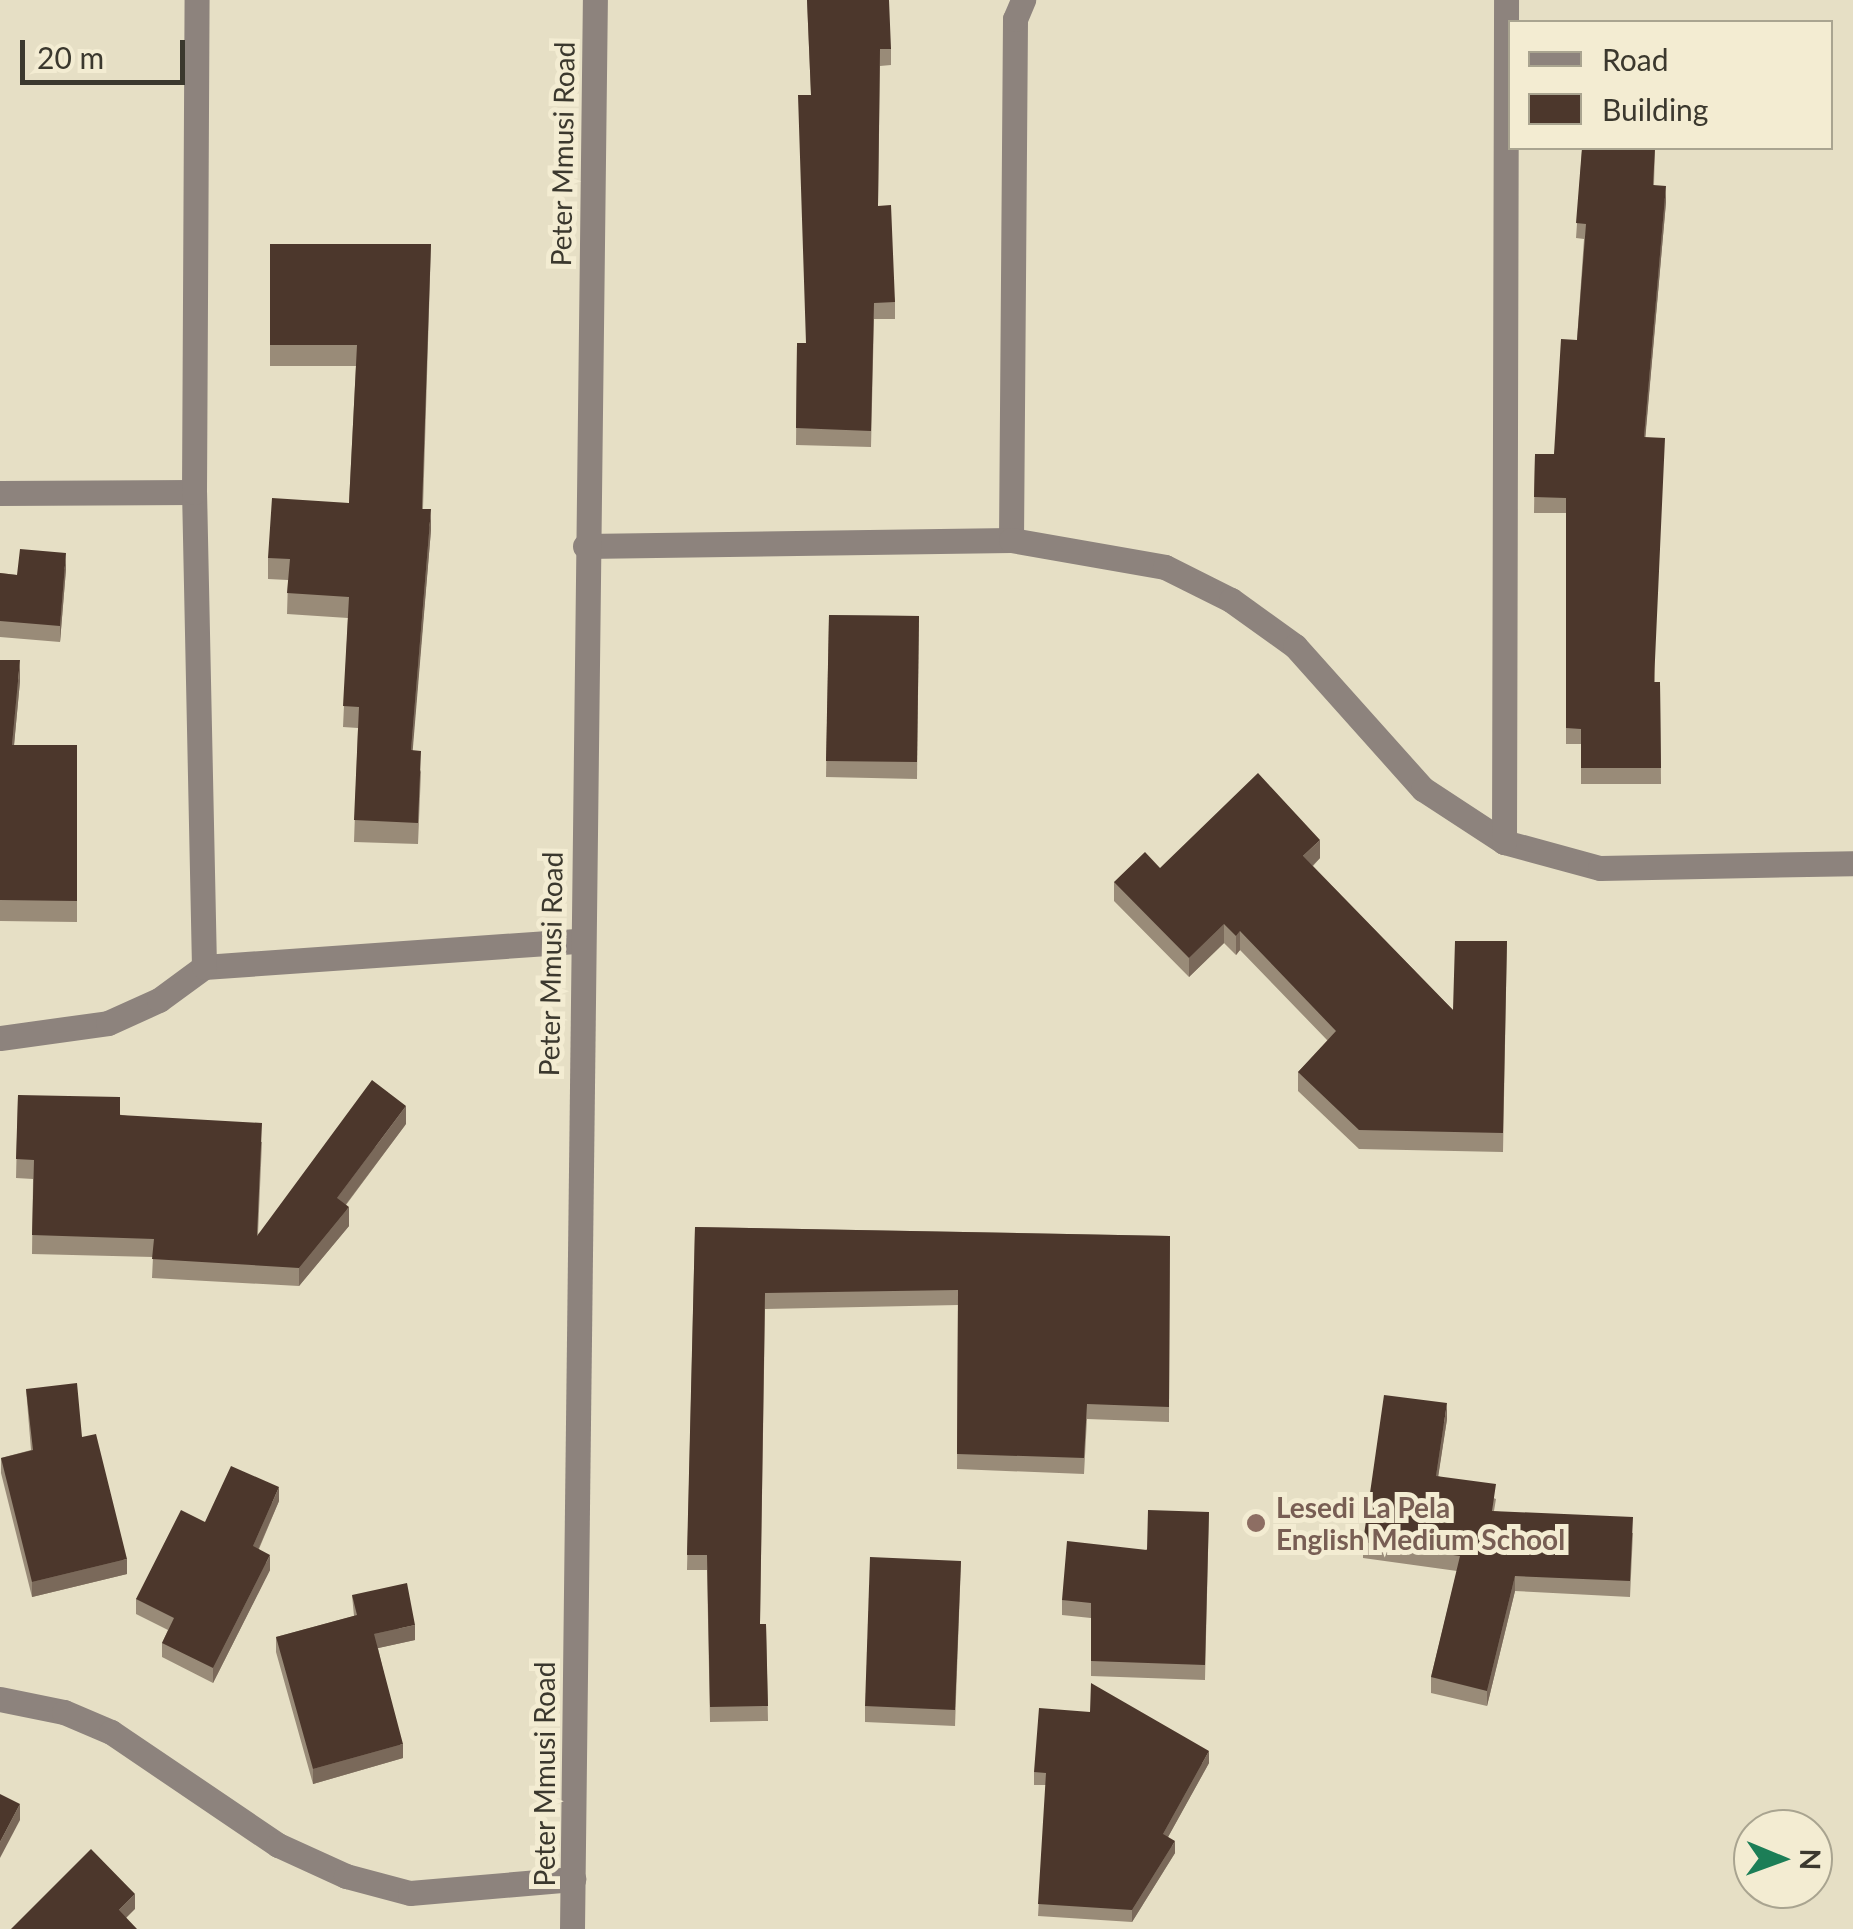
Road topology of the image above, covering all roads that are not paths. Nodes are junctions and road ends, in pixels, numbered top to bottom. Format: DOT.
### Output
graph roads {
  1 [pos="197,0"];
  2 [pos="595,0"];
  3 [pos="1023,0"];
  4 [pos="1506,0"];
  5 [pos="0,492"];
  6 [pos="194,492"];
  7 [pos="1011,540"];
  8 [pos="585,546"];
  9 [pos="1504,842"];
  10 [pos="1853,863"];
  11 [pos="580,941"];
  12 [pos="204,967"];
  13 [pos="0,1038"];
  14 [pos="0,1699"];
  15 [pos="573,1879"];
  16 [pos="572,1929"];
  1 -- 6 [label="street"];
  2 -- 8 [label="street, Peter Mmusi Road"];
  3 -- 7 [label="street"];
  4 -- 9 [label="street"];
  5 -- 6 [label="street"];
  6 -- 12 [label="street"];
  7 -- 8 [label="street"];
  7 -- 9 [label="street"];
  8 -- 11 [label="street, Peter Mmusi Road"];
  9 -- 10 [label="street"];
  11 -- 12 [label="street"];
  11 -- 15 [label="street, Peter Mmusi Road"];
  12 -- 13 [label="street"];
  14 -- 15 [label="street"];
  15 -- 16 [label="street, Peter Mmusi Road"];
}
